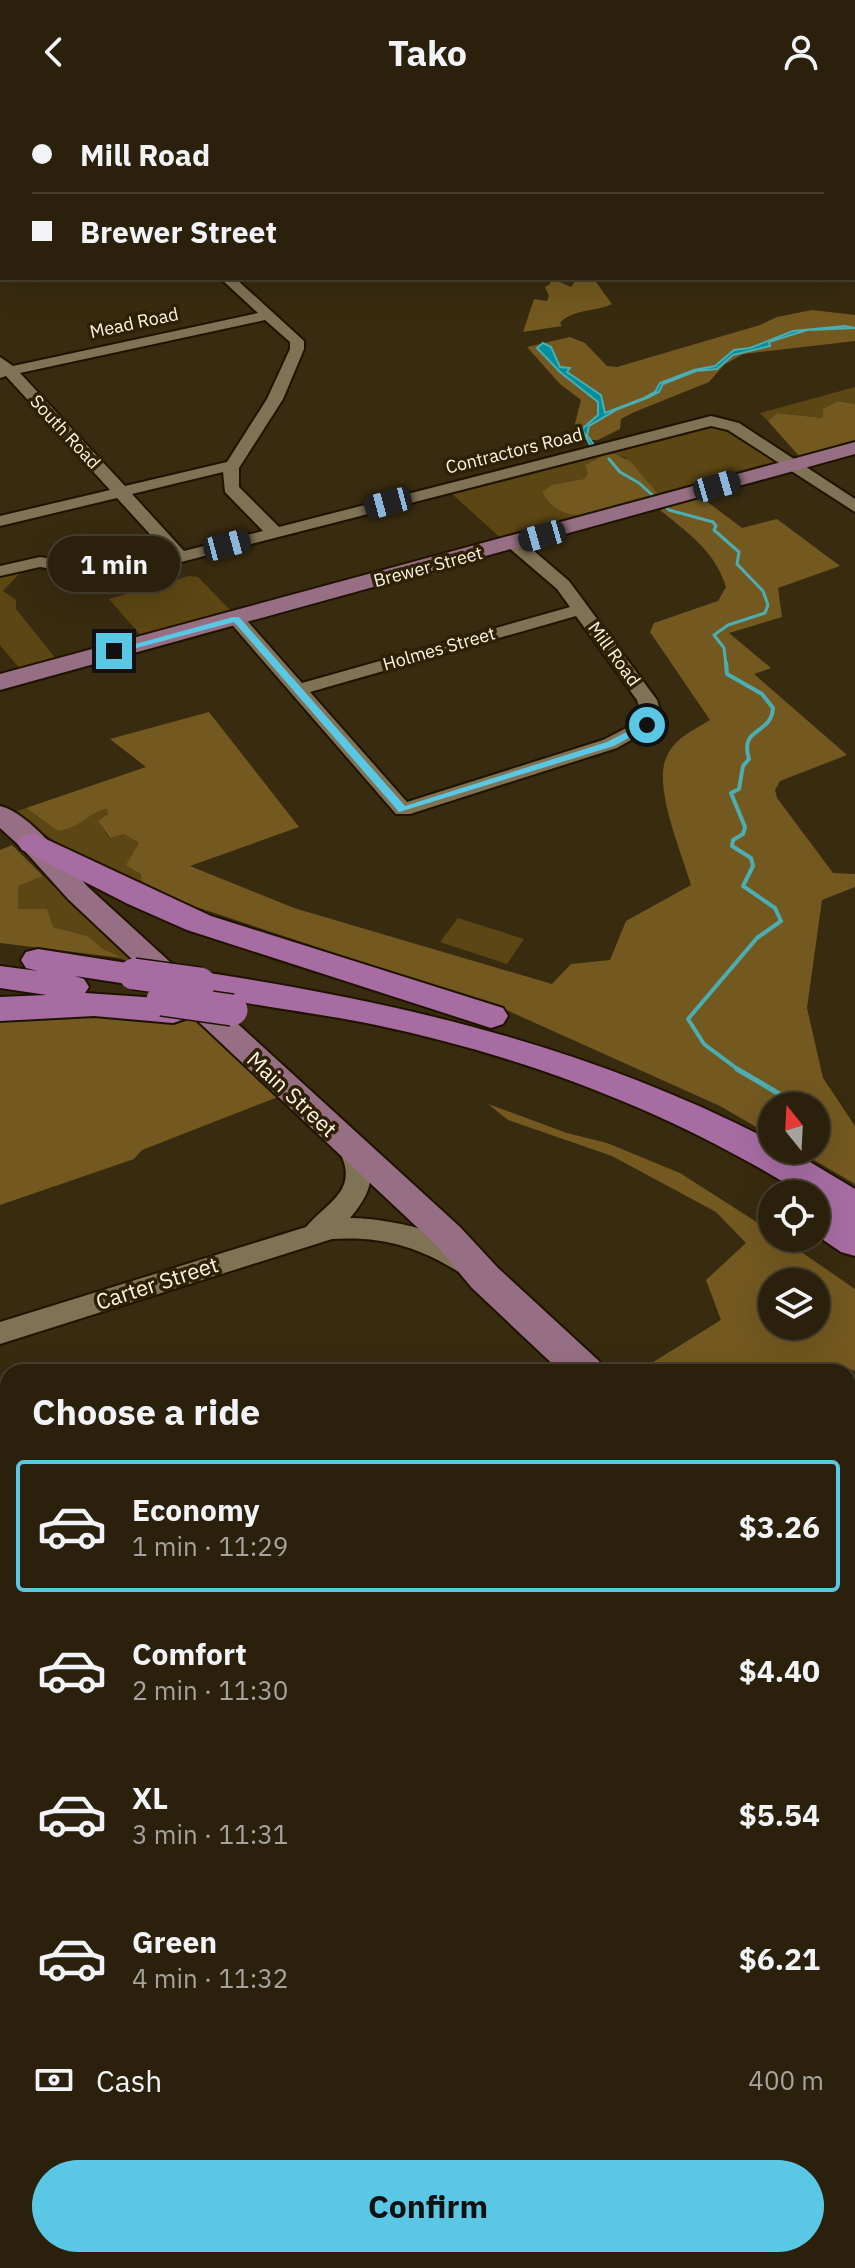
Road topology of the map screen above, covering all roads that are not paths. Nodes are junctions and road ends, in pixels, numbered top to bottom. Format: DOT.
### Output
graph roads {
  1 [pos="229,280"];
  2 [pos="268,315"];
  3 [pos="3,368"];
  4 [pos="759,443"];
  5 [pos="855,448"];
  6 [pos="233,465"];
  7 [pos="792,465"];
  8 [pos="743,479"];
  9 [pos="123,495"];
  10 [pos="248,507"];
  11 [pos="855,507"];
  12 [pos="334,518"];
  13 [pos="0,521"];
  14 [pos="275,533"];
  15 [pos="514,543"];
  16 [pos="180,557"];
  17 [pos="0,571"];
  18 [pos="581,609"];
  19 [pos="236,619"];
  20 [pos="0,682"];
  21 [pos="297,690"];
  22 [pos="0,814"];
  23 [pos="33,843"];
  24 [pos="0,955"];
  25 [pos="0,977"];
  26 [pos="167,1006"];
  27 [pos="0,1009"];
  28 [pos="617,1082"];
  29 [pos="351,1149"];
  30 [pos="758,1180"];
  31 [pos="855,1208"];
  32 [pos="830,1224"];
  33 [pos="313,1232"];
  34 [pos="855,1241"];
  35 [pos="485,1278"];
  36 [pos="0,1333"];
  37 [pos="577,1364"];
  1 -- 2 [label="street"];
  2 -- 3 [label="street, Mead Road"];
  2 -- 6 [label="street"];
  3 -- 9 [label="street, South Road"];
  4 -- 7 [label="street, Contractors Road"];
  4 -- 8 [label="street"];
  4 -- 12 [label="street, Contractors Road"];
  5 -- 7 [label="main road, Brewer Street"];
  6 -- 9 [label="street"];
  6 -- 10 [label="street"];
  7 -- 8 [label="main road, Brewer Street"];
  7 -- 11 [label="street, Contractors Road"];
  8 -- 15 [label="main road, Brewer Street"];
  9 -- 13 [label="street"];
  9 -- 16 [label="street, South Road"];
  10 -- 12 [label="street"];
  10 -- 14 [label="street"];
  12 -- 14 [label="street, Contractors Road"];
  14 -- 16 [label="street, Contractors Road"];
  15 -- 18 [label="street, Mill Road"];
  15 -- 19 [label="main road, Brewer Street"];
  16 -- 17 [label="street, Contractors Road"];
  18 -- 21 [label="street, Holmes Street"];
  18 -- 21 [label="street, Mill Road"];
  19 -- 20 [label="main road, Brewer Street"];
  19 -- 21 [label="street"];
  22 -- 23 [label="main road, Main Street"];
  23 -- 28 [label="highway"];
  23 -- 29 [label="main road, Main Street"];
  24 -- 28 [label="highway, bridge"];
  25 -- 26 [label="highway"];
  26 -- 27 [label="highway"];
  26 -- 30 [label="highway"];
  28 -- 31 [label="highway"];
  29 -- 33 [label="street, Carter Street"];
  29 -- 35 [label="main road, Main Street"];
  32 -- 34 [label="highway"];
  33 -- 35 [label="street, Carter Street"];
  33 -- 36 [label="street, Carter Street"];
  35 -- 37 [label="main road, Main Street"];
}
